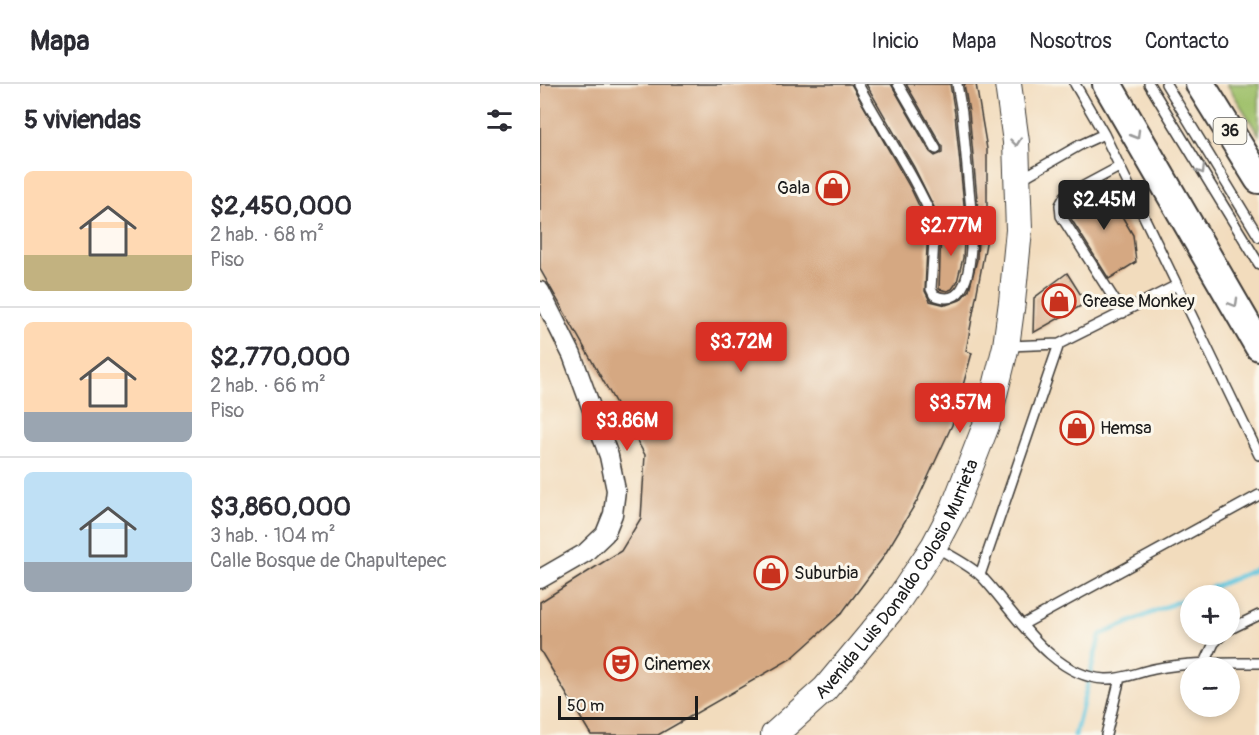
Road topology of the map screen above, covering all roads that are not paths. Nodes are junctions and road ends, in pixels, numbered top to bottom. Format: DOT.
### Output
graph roads {
  1 [pos="858,84"];
  2 [pos="898,84"];
  3 [pos="957,84"];
  4 [pos="1008,84"];
  5 [pos="1075,84"];
  6 [pos="1107,84"];
  7 [pos="1149,84"];
  8 [pos="1167,84"];
  9 [pos="1200,84"];
  10 [pos="1104,134"];
  11 [pos="936,149"];
  12 [pos="1119,167"];
  13 [pos="1259,179"];
  14 [pos="1019,180"];
  15 [pos="972,221"];
  16 [pos="935,224"];
  17 [pos="1259,237"];
  18 [pos="1259,264"];
  19 [pos="1177,285"];
  20 [pos="540,291"];
  21 [pos="1123,313"];
  22 [pos="1059,344"];
  23 [pos="1006,346"];
  24 [pos="1259,346"];
  25 [pos="1259,455"];
  26 [pos="1259,495"];
  27 [pos="934,546"];
  28 [pos="980,575"];
  29 [pos="540,579"];
  30 [pos="1259,615"];
  31 [pos="1240,624"];
  32 [pos="1022,625"];
  33 [pos="1240,663"];
  34 [pos="1259,663"];
  35 [pos="1180,666"];
  36 [pos="1120,678"];
  37 [pos="775,734"];
  38 [pos="1106,735"];
  1 -- 16 [label="lane"];
  2 -- 11 [label="lane"];
  3 -- 15 [label="lane"];
  4 -- 14 [label="main road, Avenida Luis Donaldo Colosio Murrieta, one-way"];
  5 -- 10 [label="lane"];
  6 -- 24 [label="main road, one-way"];
  7 -- 18 [label="lane, one-way"];
  8 -- 17 [label="lane"];
  9 -- 13 [label="main road, 36"];
  10 -- 12 [label="lane"];
  10 -- 14 [label="lane"];
  12 -- 19 [label="lane"];
  12 -- 21 [label="lane"];
  14 -- 23 [label="main road, Avenida Luis Donaldo Colosio Murrieta"];
  15 -- 16 [label="lane"];
  15 -- 16 [label="lane"];
  19 -- 21 [label="lane"];
  19 -- 25 [label="lane"];
  20 -- 29 [label="street"];
  21 -- 22 [label="lane"];
  22 -- 23 [label="lane"];
  22 -- 28 [label="lane"];
  23 -- 27 [label="main road, Avenida Luis Donaldo Colosio Murrieta"];
  26 -- 32 [label="lane"];
  27 -- 28 [label="lane"];
  27 -- 37 [label="main road, Avenida Luis Donaldo Colosio Murrieta"];
  28 -- 32 [label="lane"];
  30 -- 31 [label="lane"];
  32 -- 36 [label="lane"];
  33 -- 34 [label="lane"];
  35 -- 36 [label="lane"];
  36 -- 38 [label="lane"];
}
